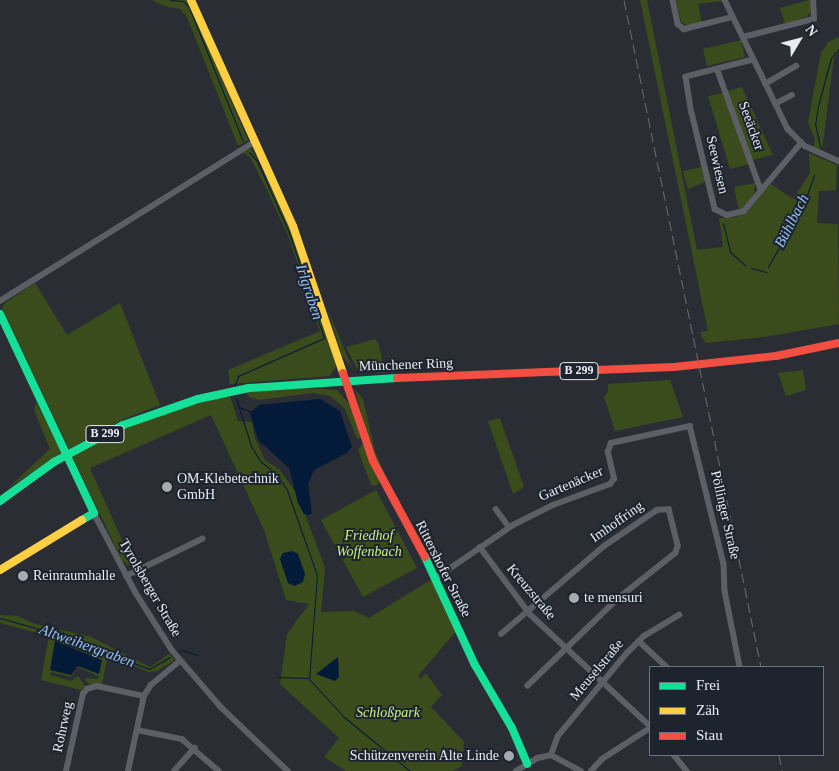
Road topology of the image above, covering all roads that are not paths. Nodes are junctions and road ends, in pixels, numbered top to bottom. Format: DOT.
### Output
graph roads {
  1 [pos="191,0"];
  2 [pos="672,0"];
  3 [pos="733,0"];
  4 [pos="813,0"];
  5 [pos="726,1"];
  6 [pos="733,17"];
  7 [pos="743,38"];
  8 [pos="753,60"];
  9 [pos="796,66"];
  10 [pos="718,71"];
  11 [pos="765,84"];
  12 [pos="792,95"];
  13 [pos="775,104"];
  14 [pos="253,143"];
  15 [pos="801,143"];
  16 [pos="839,161"];
  17 [pos="761,190"];
  18 [pos="0,301"];
  19 [pos="0,314"];
  20 [pos="839,343"];
  21 [pos="346,380"];
  22 [pos="692,428"];
  23 [pos="0,501"];
  24 [pos="496,509"];
  25 [pos="94,513"];
  26 [pos="509,528"];
  27 [pos="202,539"];
  28 [pos="480,547"];
  29 [pos="0,570"];
  30 [pos="126,576"];
  31 [pos="436,578"];
  32 [pos="527,611"];
  33 [pos="679,615"];
  34 [pos="502,634"];
  35 [pos="639,641"];
  36 [pos="567,649"];
  37 [pos="180,661"];
  38 [pos="666,666"];
  39 [pos="740,666"];
  40 [pos="602,682"];
  41 [pos="528,686"];
  42 [pos="144,696"];
  43 [pos="649,726"];
  44 [pos="649,728"];
  45 [pos="137,730"];
  46 [pos="196,748"];
  47 [pos="551,755"];
  48 [pos="675,756"];
  49 [pos="527,764"];
  50 [pos="66,771"];
  51 [pos="128,771"];
  52 [pos="174,771"];
  53 [pos="219,771"];
  54 [pos="288,771"];
  55 [pos="516,771"];
  56 [pos="581,771"];
  57 [pos="591,771"];
  58 [pos="687,771"];
  1 -- 14 [label="street, Rittershofer Straße"];
  2 -- 6 [label="street"];
  3 -- 5 [label="street"];
  4 -- 7 [label="street"];
  5 -- 6 [label="street"];
  6 -- 7 [label="street"];
  7 -- 8 [label="street"];
  8 -- 10 [label="street, Seewiesen"];
  8 -- 11 [label="street"];
  9 -- 11 [label="street"];
  10 -- 17 [label="street, Seeäcker"];
  10 -- 17 [label="street, Seewiesen"];
  11 -- 13 [label="street"];
  12 -- 13 [label="street"];
  13 -- 15 [label="street"];
  14 -- 18 [label="street"];
  14 -- 21 [label="street, Rittershofer Straße"];
  15 -- 16 [label="street"];
  15 -- 17 [label="street, Seewiesen"];
  19 -- 25 [label="street, Tyrolsberger Straße"];
  20 -- 21 [label="street, Münchener Ring / B 299"];
  21 -- 23 [label="street, Münchener Ring / B 299"];
  21 -- 31 [label="street, Rittershofer Straße"];
  22 -- 26 [label="street, Gartenäcker"];
  22 -- 39 [label="street, Pöllinger Straße"];
  24 -- 26 [label="street"];
  25 -- 29 [label="street"];
  25 -- 30 [label="street, Tyrolsberger Straße"];
  26 -- 28 [label="street, Gartenäcker"];
  27 -- 30 [label="street"];
  28 -- 31 [label="street, Gartenäcker"];
  28 -- 32 [label="street, Kreuzstraße"];
  30 -- 37 [label="street, Tyrolsberger Straße"];
  31 -- 49 [label="street, Rittershofer Straße"];
  32 -- 34 [label="street"];
  32 -- 36 [label="street, Kreuzstraße"];
  32 -- 36 [label="street, Imhoffring"];
  33 -- 35 [label="street, Meuselstraße"];
  35 -- 38 [label="street"];
  35 -- 40 [label="street, Meuselstraße"];
  36 -- 40 [label="street, Kreuzstraße"];
  36 -- 41 [label="street"];
  37 -- 42 [label="street"];
  37 -- 54 [label="street, Tyrolsberger Straße"];
  40 -- 43 [label="street, Kreuzstraße"];
  40 -- 47 [label="street, Meuselstraße"];
  42 -- 45 [label="street"];
  42 -- 50 [label="street, Rohrweg"];
  44 -- 57 [label="street"];
  45 -- 46 [label="street"];
  45 -- 51 [label="street"];
  46 -- 52 [label="street"];
  46 -- 53 [label="street"];
  47 -- 49 [label="street"];
  47 -- 56 [label="street"];
  48 -- 58 [label="street"];
  49 -- 55 [label="street"];
}
